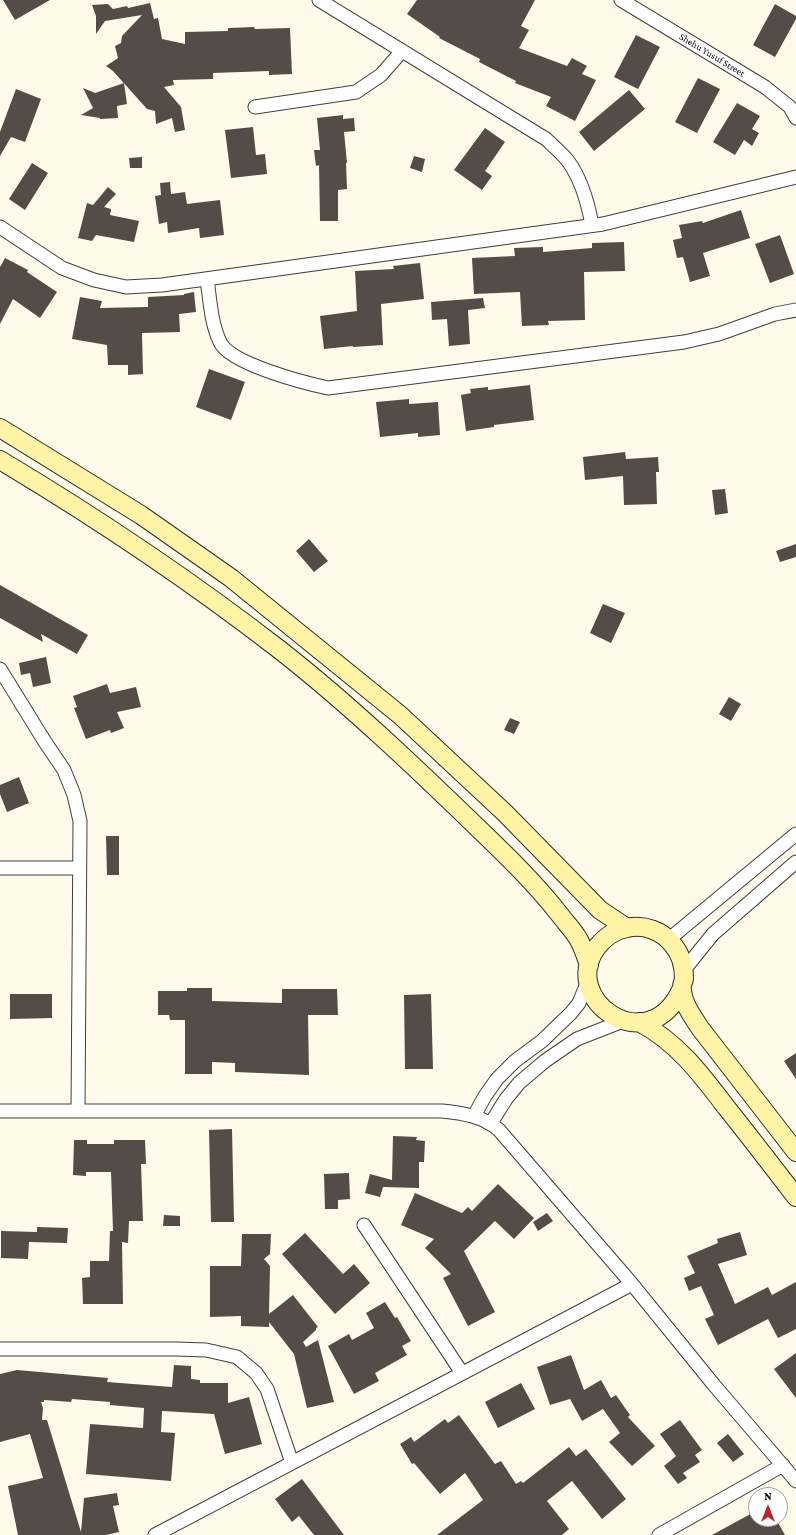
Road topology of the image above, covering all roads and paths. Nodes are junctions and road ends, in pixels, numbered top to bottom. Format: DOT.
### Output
graph roads {
  1 [pos="319,0"];
  2 [pos="621,0"];
  3 [pos="402,51"];
  4 [pos="255,107"];
  5 [pos="796,118"];
  6 [pos="796,177"];
  7 [pos="592,225"];
  8 [pos="0,226"];
  9 [pos="207,279"];
  10 [pos="796,310"];
  11 [pos="0,428"];
  12 [pos="0,460"];
  13 [pos="0,669"];
  14 [pos="796,834"];
  15 [pos="796,862"];
  16 [pos="0,868"];
  17 [pos="80,868"];
  18 [pos="627,928"];
  19 [pos="668,940"];
  20 [pos="684,970"];
  21 [pos="589,973"];
  22 [pos="681,990"];
  23 [pos="631,1021"];
  24 [pos="0,1111"];
  25 [pos="78,1111"];
  26 [pos="474,1116"];
  27 [pos="491,1123"];
  28 [pos="796,1152"];
  29 [pos="796,1197"];
  30 [pos="364,1225"];
  31 [pos="632,1284"];
  32 [pos="0,1350"];
  33 [pos="462,1374"];
  34 [pos="292,1462"];
  35 [pos="783,1465"];
  36 [pos="796,1481"];
  37 [pos="155,1535"];
  38 [pos="659,1535"];
  1 -- 3 [label="street"];
  2 -- 5 [label="street, Shehu Yusuf Street"];
  3 -- 4 [label="street"];
  3 -- 7 [label="street"];
  6 -- 7 [label="street"];
  7 -- 9 [label="street"];
  8 -- 9 [label="street"];
  9 -- 10 [label="street"];
  11 -- 18 [label="main road"];
  12 -- 21 [label="main road"];
  13 -- 17 [label="street"];
  14 -- 19 [label="street"];
  15 -- 20 [label="street"];
  16 -- 17 [label="street"];
  17 -- 25 [label="street"];
  18 -- 19 [label="main road"];
  18 -- 21 [label="main road"];
  19 -- 20 [label="main road"];
  20 -- 22 [label="main road"];
  21 -- 23 [label="main road"];
  21 -- 26 [label="street"];
  22 -- 23 [label="main road"];
  22 -- 28 [label="main road"];
  23 -- 27 [label="street"];
  23 -- 29 [label="main road"];
  24 -- 25 [label="street"];
  25 -- 26 [label="street"];
  26 -- 27 [label="street"];
  27 -- 31 [label="street"];
  30 -- 33 [label="street"];
  31 -- 33 [label="street"];
  31 -- 35 [label="street"];
  32 -- 34 [label="street"];
  33 -- 34 [label="street"];
  34 -- 37 [label="street"];
  35 -- 36 [label="street"];
  35 -- 38 [label="street"];
}
